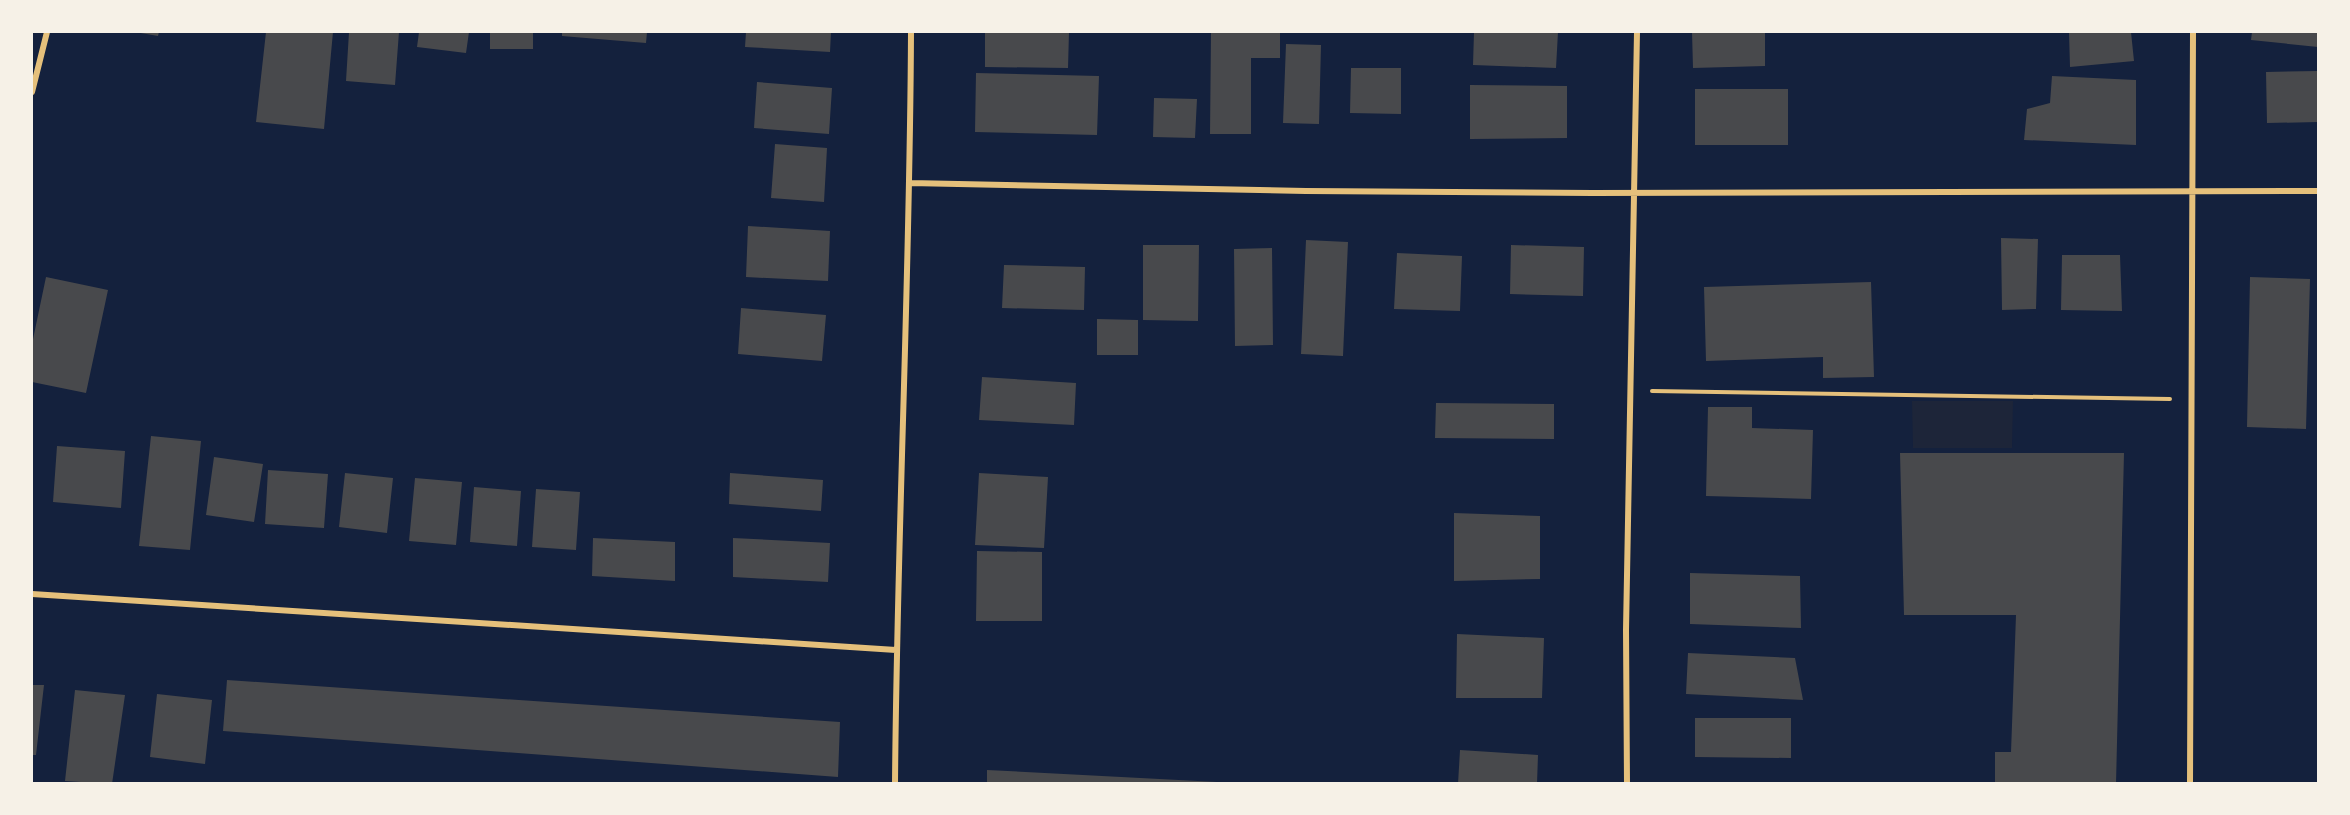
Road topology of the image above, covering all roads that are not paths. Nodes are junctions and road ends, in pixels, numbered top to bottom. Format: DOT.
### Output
graph roads {
  1 [pos="46,32"];
  2 [pos="911,32"];
  3 [pos="1637,32"];
  4 [pos="2193,32"];
  5 [pos="32,92"];
  6 [pos="910,183"];
  7 [pos="2192,190"];
  8 [pos="2319,191"];
  9 [pos="1635,193"];
  10 [pos="32,594"];
  11 [pos="896,650"];
  12 [pos="896,783"];
  13 [pos="1627,783"];
  14 [pos="2190,783"];
  1 -- 5 [label="street"];
  2 -- 6 [label="street"];
  3 -- 9 [label="street"];
  4 -- 7 [label="street"];
  6 -- 9 [label="street"];
  6 -- 11 [label="street"];
  7 -- 8 [label="street"];
  7 -- 9 [label="street"];
  7 -- 14 [label="street"];
  9 -- 13 [label="street"];
  10 -- 11 [label="street"];
  11 -- 12 [label="street"];
}
